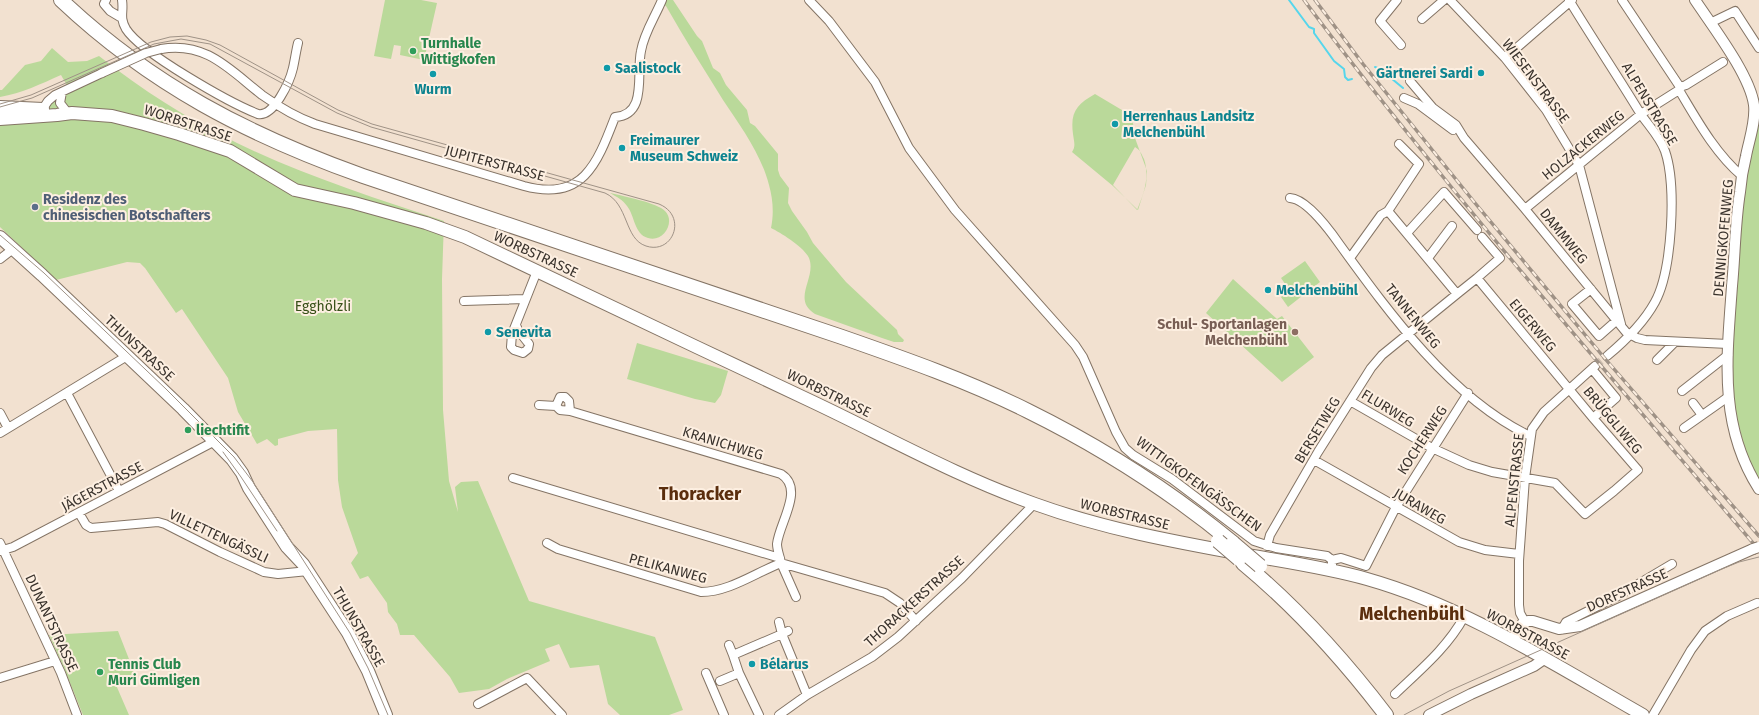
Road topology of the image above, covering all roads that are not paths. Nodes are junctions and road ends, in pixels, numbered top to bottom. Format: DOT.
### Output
graph roads {
  1 [pos="49,0"];
  2 [pos="62,0"];
  3 [pos="106,0"];
  4 [pos="122,0"];
  5 [pos="662,0"];
  6 [pos="809,0"];
  7 [pos="1397,0"];
  8 [pos="1444,0"];
  9 [pos="1450,0"];
  10 [pos="1622,0"];
  11 [pos="1695,0"];
  12 [pos="1570,1"];
  13 [pos="120,17"];
  14 [pos="1422,19"];
  15 [pos="1710,23"];
  16 [pos="298,43"];
  17 [pos="1401,45"];
  18 [pos="1759,48"];
  19 [pos="1504,58"];
  20 [pos="1723,62"];
  21 [pos="1410,81"];
  22 [pos="1679,88"];
  23 [pos="62,92"];
  24 [pos="1404,98"];
  25 [pos="275,104"];
  26 [pos="1756,104"];
  27 [pos="0,107"];
  28 [pos="70,112"];
  29 [pos="40,113"];
  30 [pos="1642,114"];
  31 [pos="0,120"];
  32 [pos="1464,138"];
  33 [pos="1399,144"];
  34 [pos="1579,165"];
  35 [pos="1742,176"];
  36 [pos="1290,198"];
  37 [pos="1525,209"];
  38 [pos="1388,211"];
  39 [pos="1452,226"];
  40 [pos="1477,230"];
  41 [pos="1407,233"];
  42 [pos="0,236"];
  43 [pos="1482,237"];
  44 [pos="13,249"];
  45 [pos="1350,258"];
  46 [pos="1428,258"];
  47 [pos="0,259"];
  48 [pos="537,271"];
  49 [pos="1477,278"];
  50 [pos="1591,289"];
  51 [pos="1457,294"];
  52 [pos="525,299"];
  53 [pos="464,301"];
  54 [pos="516,324"];
  55 [pos="1619,324"];
  56 [pos="1408,334"];
  57 [pos="1630,335"];
  58 [pos="1676,342"];
  59 [pos="1728,349"];
  60 [pos="127,356"];
  61 [pos="1607,356"];
  62 [pos="1657,360"];
  63 [pos="1569,388"];
  64 [pos="1682,391"];
  65 [pos="68,393"];
  66 [pos="1468,393"];
  67 [pos="1728,397"];
  68 [pos="1350,401"];
  69 [pos="1693,404"];
  70 [pos="540,405"];
  71 [pos="556,406"];
  72 [pos="570,411"];
  73 [pos="0,413"];
  74 [pos="1702,415"];
  75 [pos="1593,418"];
  76 [pos="8,428"];
  77 [pos="1684,428"];
  78 [pos="0,433"];
  79 [pos="1530,436"];
  80 [pos="215,441"];
  81 [pos="1432,448"];
  82 [pos="1314,460"];
  83 [pos="513,478"];
  84 [pos="1525,478"];
  85 [pos="1759,489"];
  86 [pos="119,491"];
  87 [pos="1034,504"];
  88 [pos="1396,507"];
  89 [pos="79,513"];
  90 [pos="547,543"];
  91 [pos="1267,546"];
  92 [pos="1,548"];
  93 [pos="1756,548"];
  94 [pos="1519,554"];
  95 [pos="781,560"];
  96 [pos="1672,564"];
  97 [pos="1332,565"];
  98 [pos="308,571"];
  99 [pos="796,597"];
  100 [pos="1757,603"];
  101 [pos="1464,617"];
  102 [pos="916,621"];
  103 [pos="779,622"];
  104 [pos="1525,622"];
  105 [pos="1562,629"];
  106 [pos="785,633"];
  107 [pos="1512,641"];
  108 [pos="729,645"];
  109 [pos="733,655"];
  110 [pos="1544,659"];
  111 [pos="55,661"];
  112 [pos="1357,672"];
  113 [pos="706,673"];
  114 [pos="739,673"];
  115 [pos="0,678"];
  116 [pos="720,681"];
  117 [pos="1395,694"];
  118 [pos="807,695"];
  119 [pos="478,704"];
  120 [pos="77,715"];
  121 [pos="386,715"];
  122 [pos="562,715"];
  123 [pos="724,715"];
  124 [pos="759,715"];
  125 [pos="779,715"];
  126 [pos="1386,715"];
  127 [pos="1396,715"];
  128 [pos="1430,715"];
  129 [pos="1643,715"];
  130 [pos="1653,715"];
  1 -- 112 [label="highway, bridge"];
  2 -- 112 [label="highway, bridge"];
  3 -- 13 [label="street"];
  4 -- 13 [label="street"];
  5 -- 25 [label="street, JUPITERSTRASSE"];
  6 -- 91 [label="street, WITTIGKOFENGÄSSCHEN"];
  7 -- 17 [label="street"];
  8 -- 14 [label="street"];
  9 -- 19 [label="street, WIESENSTRASSE"];
  10 -- 22 [label="street"];
  11 -- 15 [label="street, DENNIGKOFENWEG"];
  12 -- 19 [label="street"];
  12 -- 30 [label="street, ALPENSTRASSE"];
  13 -- 25 [label="street"];
  15 -- 18 [label="street"];
  15 -- 26 [label="street, DENNIGKOFENWEG"];
  16 -- 25 [label="street"];
  19 -- 34 [label="street, WIESENSTRASSE"];
  20 -- 22 [label="street, HOLZACKERWEG"];
  21 -- 32 [label="street, DAMMWEG"];
  22 -- 30 [label="street, HOLZACKERWEG"];
  22 -- 35 [label="street"];
  23 -- 25 [label="street, JUPITERSTRASSE, bridge"];
  23 -- 28 [label="street"];
  23 -- 29 [label="street, JUPITERSTRASSE"];
  24 -- 32 [label="street"];
  26 -- 35 [label="street, DENNIGKOFENWEG"];
  27 -- 29 [label="main road"];
  28 -- 29 [label="main road, WORBSTRASSE"];
  28 -- 48 [label="main road, WORBSTRASSE"];
  29 -- 31 [label="main road, WORBSTRASSE"];
  30 -- 34 [label="street, HOLZACKERWEG"];
  30 -- 57 [label="street, ALPENSTRASSE"];
  32 -- 37 [label="street, DAMMWEG"];
  33 -- 38 [label="street"];
  34 -- 37 [label="street, HOLZACKERWEG"];
  34 -- 55 [label="street, WIESENSTRASSE"];
  35 -- 59 [label="street, DENNIGKOFENWEG"];
  36 -- 45 [label="street, TANNENWEG"];
  37 -- 50 [label="street, DAMMWEG"];
  38 -- 41 [label="street"];
  38 -- 45 [label="street"];
  39 -- 46 [label="street"];
  40 -- 41 [label="street"];
  41 -- 46 [label="street"];
  42 -- 44 [label="main road, THUNSTRASSE"];
  43 -- 49 [label="street"];
  44 -- 47 [label="street"];
  44 -- 60 [label="main road, THUNSTRASSE"];
  45 -- 56 [label="street, TANNENWEG"];
  46 -- 51 [label="street"];
  48 -- 52 [label="street"];
  48 -- 87 [label="main road, WORBSTRASSE"];
  49 -- 51 [label="street"];
  49 -- 63 [label="street, EIGERWEG"];
  50 -- 55 [label="street, DAMMWEG"];
  50 -- 55 [label="street"];
  51 -- 56 [label="street, BERSETWEG"];
  52 -- 53 [label="street"];
  52 -- 54 [label="street"];
  55 -- 57 [label="street, DAMMWEG"];
  56 -- 66 [label="street, TANNENWEG"];
  56 -- 68 [label="street, BERSETWEG"];
  57 -- 58 [label="street, DAMMWEG"];
  57 -- 61 [label="street, ALPENSTRASSE"];
  58 -- 59 [label="street, DAMMWEG"];
  58 -- 62 [label="street"];
  59 -- 64 [label="street"];
  59 -- 67 [label="street, DENNIGKOFENWEG"];
  60 -- 65 [label="street"];
  60 -- 80 [label="main road, THUNSTRASSE"];
  63 -- 75 [label="street, BRÜGGLIWEG"];
  63 -- 75 [label="street, ALPENSTRASSE"];
  63 -- 79 [label="street, ALPENSTRASSE"];
  65 -- 76 [label="street"];
  65 -- 86 [label="street"];
  66 -- 79 [label="street, TANNENWEG"];
  66 -- 81 [label="street, KOCHERWEG"];
  67 -- 74 [label="street"];
  67 -- 85 [label="street, DENNIGKOFENWEG"];
  68 -- 81 [label="street, FLURWEG"];
  68 -- 82 [label="street, BERSETWEG"];
  69 -- 74 [label="street"];
  70 -- 71 [label="street"];
  71 -- 72 [label="street, KRANICHWEG"];
  71 -- 72 [label="street"];
  72 -- 95 [label="street, KRANICHWEG"];
  73 -- 76 [label="street"];
  74 -- 77 [label="street"];
  75 -- 84 [label="street, BRÜGGLIWEG"];
  76 -- 78 [label="street"];
  79 -- 84 [label="street, ALPENSTRASSE"];
  80 -- 86 [label="street, JÄGERSTRASSE"];
  80 -- 98 [label="main road, THUNSTRASSE"];
  81 -- 84 [label="street, FLURWEG"];
  81 -- 88 [label="street, KOCHERWEG"];
  82 -- 88 [label="street, JURAWEG"];
  82 -- 91 [label="street, BERSETWEG"];
  83 -- 95 [label="street"];
  84 -- 94 [label="street, ALPENSTRASSE"];
  86 -- 89 [label="street, JÄGERSTRASSE"];
  87 -- 97 [label="main road, WORBSTRASSE"];
  87 -- 102 [label="street, THORACKERSTRASSE"];
  88 -- 94 [label="street, JURAWEG"];
  88 -- 97 [label="street, KOCHERWEG"];
  89 -- 92 [label="street, JÄGERSTRASSE"];
  89 -- 98 [label="street, VILLETTENGÄSSLI"];
  90 -- 95 [label="street, PELIKANWEG"];
  91 -- 97 [label="street"];
  92 -- 111 [label="street, DUNANTSTRASSE"];
  93 -- 105 [label="street, DORFSTRASSE"];
  94 -- 104 [label="street, ALPENSTRASSE"];
  95 -- 99 [label="street, KRANICHWEG"];
  95 -- 102 [label="street"];
  96 -- 105 [label="street"];
  97 -- 101 [label="main road, WORBSTRASSE"];
  98 -- 121 [label="main road, THUNSTRASSE"];
  100 -- 130 [label="street"];
  101 -- 107 [label="main road, WORBSTRASSE"];
  101 -- 117 [label="street"];
  102 -- 118 [label="street, THORACKERSTRASSE"];
  103 -- 106 [label="street"];
  104 -- 105 [label="street, DORFSTRASSE"];
  104 -- 107 [label="street"];
  106 -- 109 [label="street"];
  106 -- 118 [label="street"];
  107 -- 110 [label="main road, WORBSTRASSE"];
  108 -- 109 [label="street"];
  109 -- 114 [label="street"];
  110 -- 128 [label="street"];
  110 -- 129 [label="main road, WORBSTRASSE"];
  111 -- 115 [label="street"];
  111 -- 120 [label="street, DUNANTSTRASSE"];
  112 -- 126 [label="highway"];
  112 -- 127 [label="highway"];
  113 -- 123 [label="street"];
  114 -- 116 [label="street"];
  114 -- 124 [label="street"];
  118 -- 125 [label="street, THORACKERSTRASSE"];
  119 -- 122 [label="street"];
}
